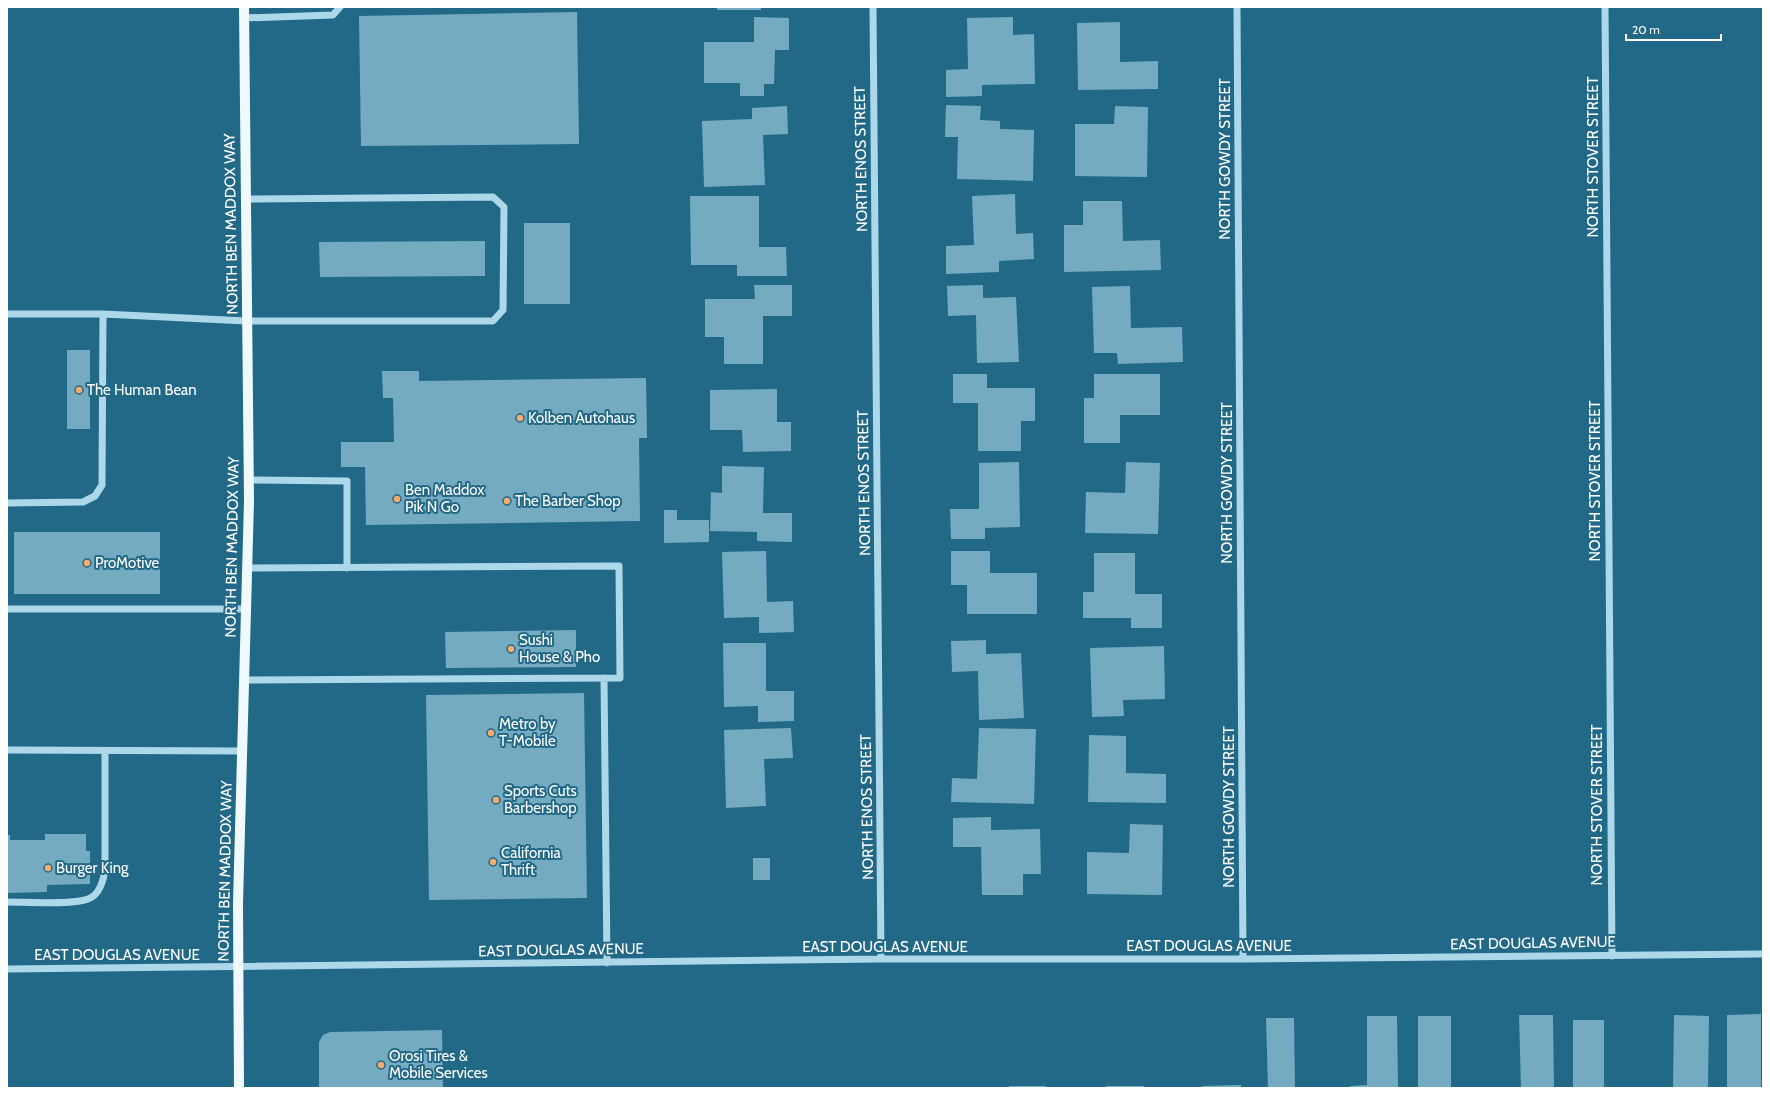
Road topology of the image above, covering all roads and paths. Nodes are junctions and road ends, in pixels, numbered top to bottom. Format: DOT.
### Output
graph roads {
  1 [pos="244,7"];
  2 [pos="340,7"];
  3 [pos="873,7"];
  4 [pos="1237,7"];
  5 [pos="1605,7"];
  6 [pos="244,18"];
  7 [pos="245,199"];
  8 [pos="7,314"];
  9 [pos="103,314"];
  10 [pos="246,321"];
  11 [pos="248,480"];
  12 [pos="7,503"];
  13 [pos="247,568"];
  14 [pos="347,568"];
  15 [pos="7,610"];
  16 [pos="246,610"];
  17 [pos="604,678"];
  18 [pos="245,680"];
  19 [pos="7,750"];
  20 [pos="105,751"];
  21 [pos="242,751"];
  22 [pos="7,902"];
  23 [pos="1763,954"];
  24 [pos="1612,956"];
  25 [pos="881,959"];
  26 [pos="1243,959"];
  27 [pos="607,963"];
  28 [pos="239,967"];
  29 [pos="7,969"];
  30 [pos="239,1088"];
  1 -- 6 [label="main road, NORTH BEN MADDOX WAY"];
  2 -- 6 [label="street"];
  3 -- 25 [label="street, NORTH ENOS STREET"];
  4 -- 26 [label="street, NORTH GOWDY STREET"];
  5 -- 24 [label="street, NORTH STOVER STREET"];
  6 -- 7 [label="main road, NORTH BEN MADDOX WAY"];
  7 -- 10 [label="main road, NORTH BEN MADDOX WAY"];
  7 -- 10 [label="street"];
  8 -- 9 [label="street"];
  9 -- 10 [label="street"];
  9 -- 12 [label="street"];
  10 -- 11 [label="main road, NORTH BEN MADDOX WAY"];
  11 -- 13 [label="main road, NORTH BEN MADDOX WAY"];
  11 -- 14 [label="street"];
  13 -- 14 [label="street"];
  13 -- 16 [label="main road, NORTH BEN MADDOX WAY"];
  14 -- 17 [label="street"];
  15 -- 16 [label="street"];
  16 -- 18 [label="main road, NORTH BEN MADDOX WAY"];
  17 -- 18 [label="street"];
  17 -- 27 [label="street"];
  18 -- 21 [label="main road, NORTH BEN MADDOX WAY"];
  19 -- 20 [label="street"];
  20 -- 21 [label="street"];
  20 -- 22 [label="street"];
  21 -- 28 [label="main road, NORTH BEN MADDOX WAY"];
  23 -- 24 [label="street, EAST DOUGLAS AVENUE"];
  24 -- 26 [label="street, EAST DOUGLAS AVENUE"];
  25 -- 26 [label="street, EAST DOUGLAS AVENUE"];
  25 -- 27 [label="street, EAST DOUGLAS AVENUE"];
  27 -- 28 [label="street, EAST DOUGLAS AVENUE"];
  28 -- 29 [label="street, EAST DOUGLAS AVENUE"];
  28 -- 30 [label="main road, NORTH BEN MADDOX WAY"];
}
